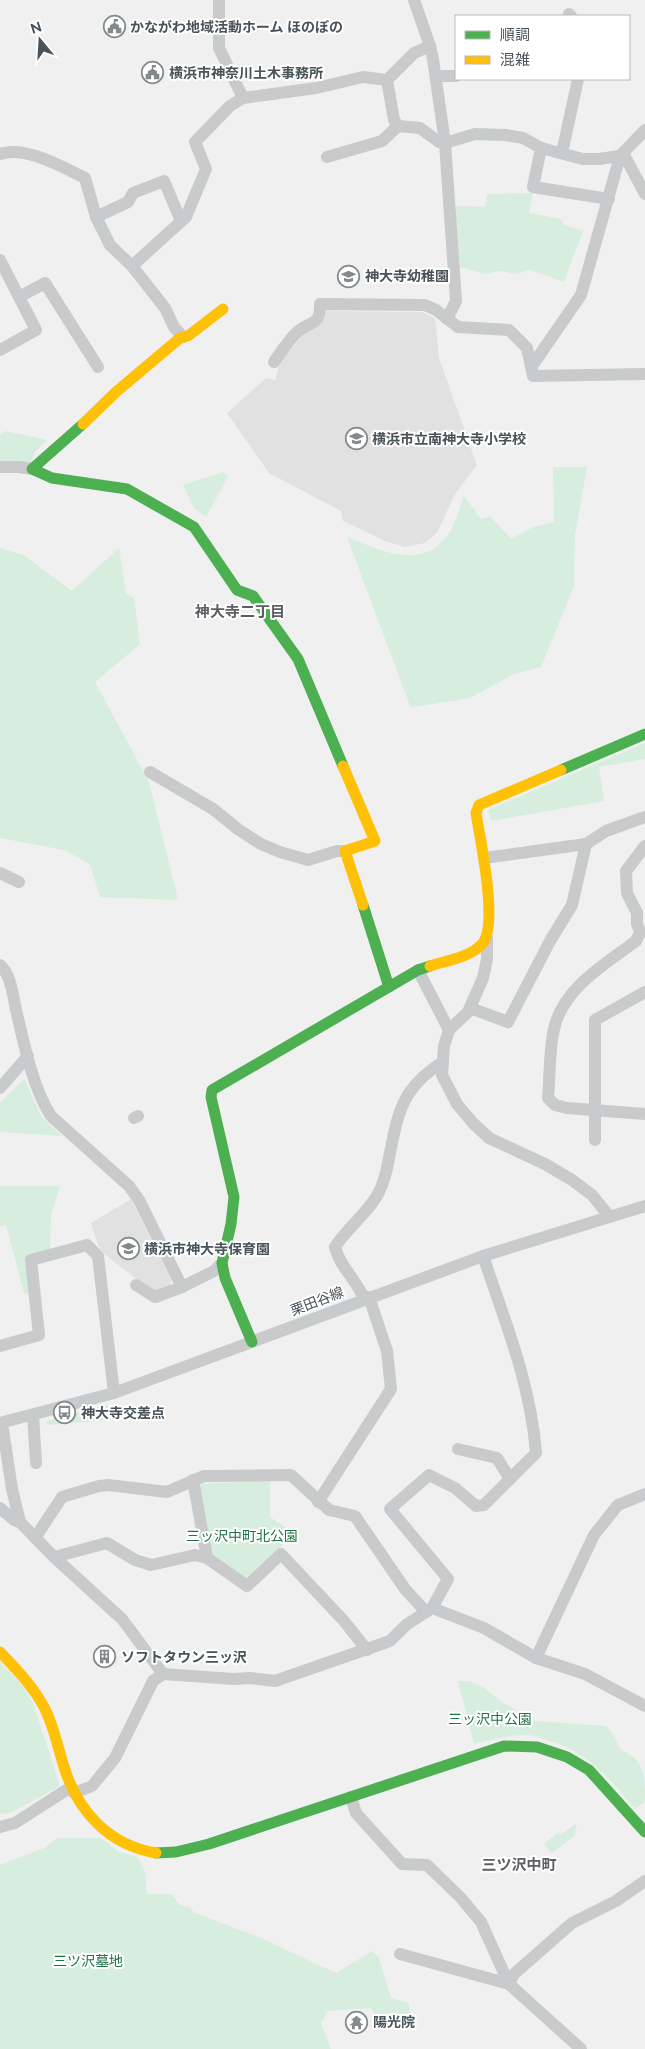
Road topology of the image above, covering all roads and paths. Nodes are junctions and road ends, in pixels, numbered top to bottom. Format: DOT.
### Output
graph roads {
  1 [pos="219,0"];
  2 [pos="414,0"];
  3 [pos="430,46"];
  4 [pos="436,76"];
  5 [pos="455,76"];
  6 [pos="387,80"];
  7 [pos="578,80"];
  8 [pos="243,98"];
  9 [pos="398,126"];
  10 [pos="645,130"];
  11 [pos="446,143"];
  12 [pos="541,148"];
  13 [pos="562,153"];
  14 [pos="0,154"];
  15 [pos="621,155"];
  16 [pos="327,157"];
  17 [pos="645,194"];
  18 [pos="609,199"];
  19 [pos="96,217"];
  20 [pos="181,221"];
  21 [pos="0,260"];
  22 [pos="132,266"];
  23 [pos="19,297"];
  24 [pos="223,309"];
  25 [pos="448,319"];
  26 [pos="183,337"];
  27 [pos="0,350"];
  28 [pos="274,362"];
  29 [pos="532,366"];
  30 [pos="98,367"];
  31 [pos="645,374"];
  32 [pos="0,467"];
  33 [pos="32,469"];
  34 [pos="645,734"];
  35 [pos="150,772"];
  36 [pos="645,818"];
  37 [pos="586,844"];
  38 [pos="645,846"];
  39 [pos="345,852"];
  40 [pos="484,858"];
  41 [pos="0,873"];
  42 [pos="19,882"];
  43 [pos="642,933"];
  44 [pos="487,938"];
  45 [pos="0,965"];
  46 [pos="418,970"];
  47 [pos="389,987"];
  48 [pos="645,992"];
  49 [pos="470,1008"];
  50 [pos="449,1030"];
  51 [pos="28,1056"];
  52 [pos="443,1062"];
  53 [pos="0,1088"];
  54 [pos="595,1110"];
  55 [pos="645,1114"];
  56 [pos="595,1140"];
  57 [pos="645,1206"];
  58 [pos="609,1216"];
  59 [pos="483,1256"];
  60 [pos="222,1263"];
  61 [pos="136,1284"];
  62 [pos="182,1287"];
  63 [pos="367,1298"];
  64 [pos="252,1342"];
  65 [pos="0,1346"];
  66 [pos="114,1393"];
  67 [pos="33,1415"];
  68 [pos="1,1423"];
  69 [pos="458,1449"];
  70 [pos="36,1463"];
  71 [pos="4,1477"];
  72 [pos="510,1479"];
  73 [pos="193,1480"];
  74 [pos="645,1494"];
  75 [pos="318,1502"];
  76 [pos="0,1508"];
  77 [pos="20,1522"];
  78 [pos="36,1538"];
  79 [pos="54,1556"];
  80 [pos="207,1558"];
  81 [pos="429,1610"];
  82 [pos="367,1650"];
  83 [pos="0,1652"];
  84 [pos="536,1658"];
  85 [pos="163,1674"];
  86 [pos="645,1706"];
  87 [pos="72,1790"];
  88 [pos="351,1798"];
  89 [pos="0,1827"];
  90 [pos="645,1832"];
  91 [pos="645,1882"];
  92 [pos="400,1954"];
  93 [pos="509,1984"];
  94 [pos="581,2049"];
  1 -- 8 [label="street"];
  2 -- 3 [label="street"];
  3 -- 4 [label="street"];
  3 -- 6 [label="street"];
  4 -- 5 [label="street"];
  4 -- 11 [label="street"];
  6 -- 8 [label="street"];
  6 -- 9 [label="street"];
  7 -- 13 [label="street"];
  8 -- 20 [label="street"];
  9 -- 11 [label="street"];
  9 -- 16 [label="street"];
  10 -- 15 [label="street"];
  11 -- 12 [label="street"];
  11 -- 25 [label="street"];
  12 -- 13 [label="street"];
  12 -- 18 [label="street"];
  13 -- 15 [label="street"];
  14 -- 19 [label="street"];
  15 -- 17 [label="street"];
  15 -- 18 [label="street"];
  18 -- 29 [label="street"];
  19 -- 20 [label="street"];
  19 -- 22 [label="street"];
  20 -- 22 [label="street"];
  21 -- 23 [label="street"];
  22 -- 26 [label="street"];
  23 -- 27 [label="street"];
  23 -- 30 [label="street"];
  24 -- 26 [label="street"];
  25 -- 28 [label="street"];
  25 -- 29 [label="street"];
  26 -- 33 [label="street"];
  29 -- 31 [label="street"];
  32 -- 33 [label="street"];
  33 -- 39 [label="street"];
  34 -- 40 [label="street"];
  35 -- 39 [label="street"];
  36 -- 37 [label="street"];
  37 -- 40 [label="street"];
  37 -- 49 [label="street"];
  38 -- 43 [label="street"];
  39 -- 47 [label="street"];
  40 -- 44 [label="street"];
  41 -- 42 [label="street"];
  43 -- 54 [label="street"];
  44 -- 46 [label="street"];
  44 -- 49 [label="street"];
  45 -- 51 [label="street"];
  46 -- 47 [label="street"];
  46 -- 50 [label="street"];
  47 -- 60 [label="street"];
  48 -- 54 [label="street"];
  49 -- 50 [label="street"];
  50 -- 52 [label="street"];
  51 -- 53 [label="street"];
  51 -- 62 [label="street"];
  52 -- 58 [label="street"];
  52 -- 63 [label="street"];
  54 -- 55 [label="street"];
  54 -- 56 [label="street"];
  57 -- 58 [label="street, 栗田谷線"];
  58 -- 59 [label="street, 栗田谷線"];
  59 -- 63 [label="street, 栗田谷線"];
  59 -- 72 [label="street"];
  60 -- 62 [label="street"];
  60 -- 64 [label="street"];
  61 -- 62 [label="street"];
  63 -- 64 [label="street, 栗田谷線"];
  63 -- 75 [label="street"];
  64 -- 66 [label="street, 栗田谷線"];
  65 -- 66 [label="street"];
  66 -- 67 [label="street, 栗田谷線"];
  67 -- 68 [label="street, 栗田谷線"];
  67 -- 70 [label="street"];
  68 -- 71 [label="street"];
  69 -- 72 [label="street"];
  71 -- 77 [label="street"];
  72 -- 81 [label="street"];
  73 -- 75 [label="street"];
  73 -- 78 [label="street"];
  73 -- 80 [label="street"];
  74 -- 84 [label="street"];
  75 -- 81 [label="street"];
  76 -- 77 [label="street"];
  77 -- 78 [label="street"];
  78 -- 79 [label="street"];
  79 -- 80 [label="street"];
  79 -- 85 [label="street"];
  80 -- 82 [label="street"];
  81 -- 82 [label="street"];
  81 -- 84 [label="street"];
  82 -- 85 [label="street"];
  83 -- 87 [label="street"];
  84 -- 86 [label="street"];
  85 -- 87 [label="street"];
  87 -- 88 [label="street"];
  87 -- 89 [label="street"];
  88 -- 90 [label="street"];
  88 -- 93 [label="street"];
  91 -- 93 [label="street"];
  92 -- 93 [label="street"];
  93 -- 94 [label="street"];
}
